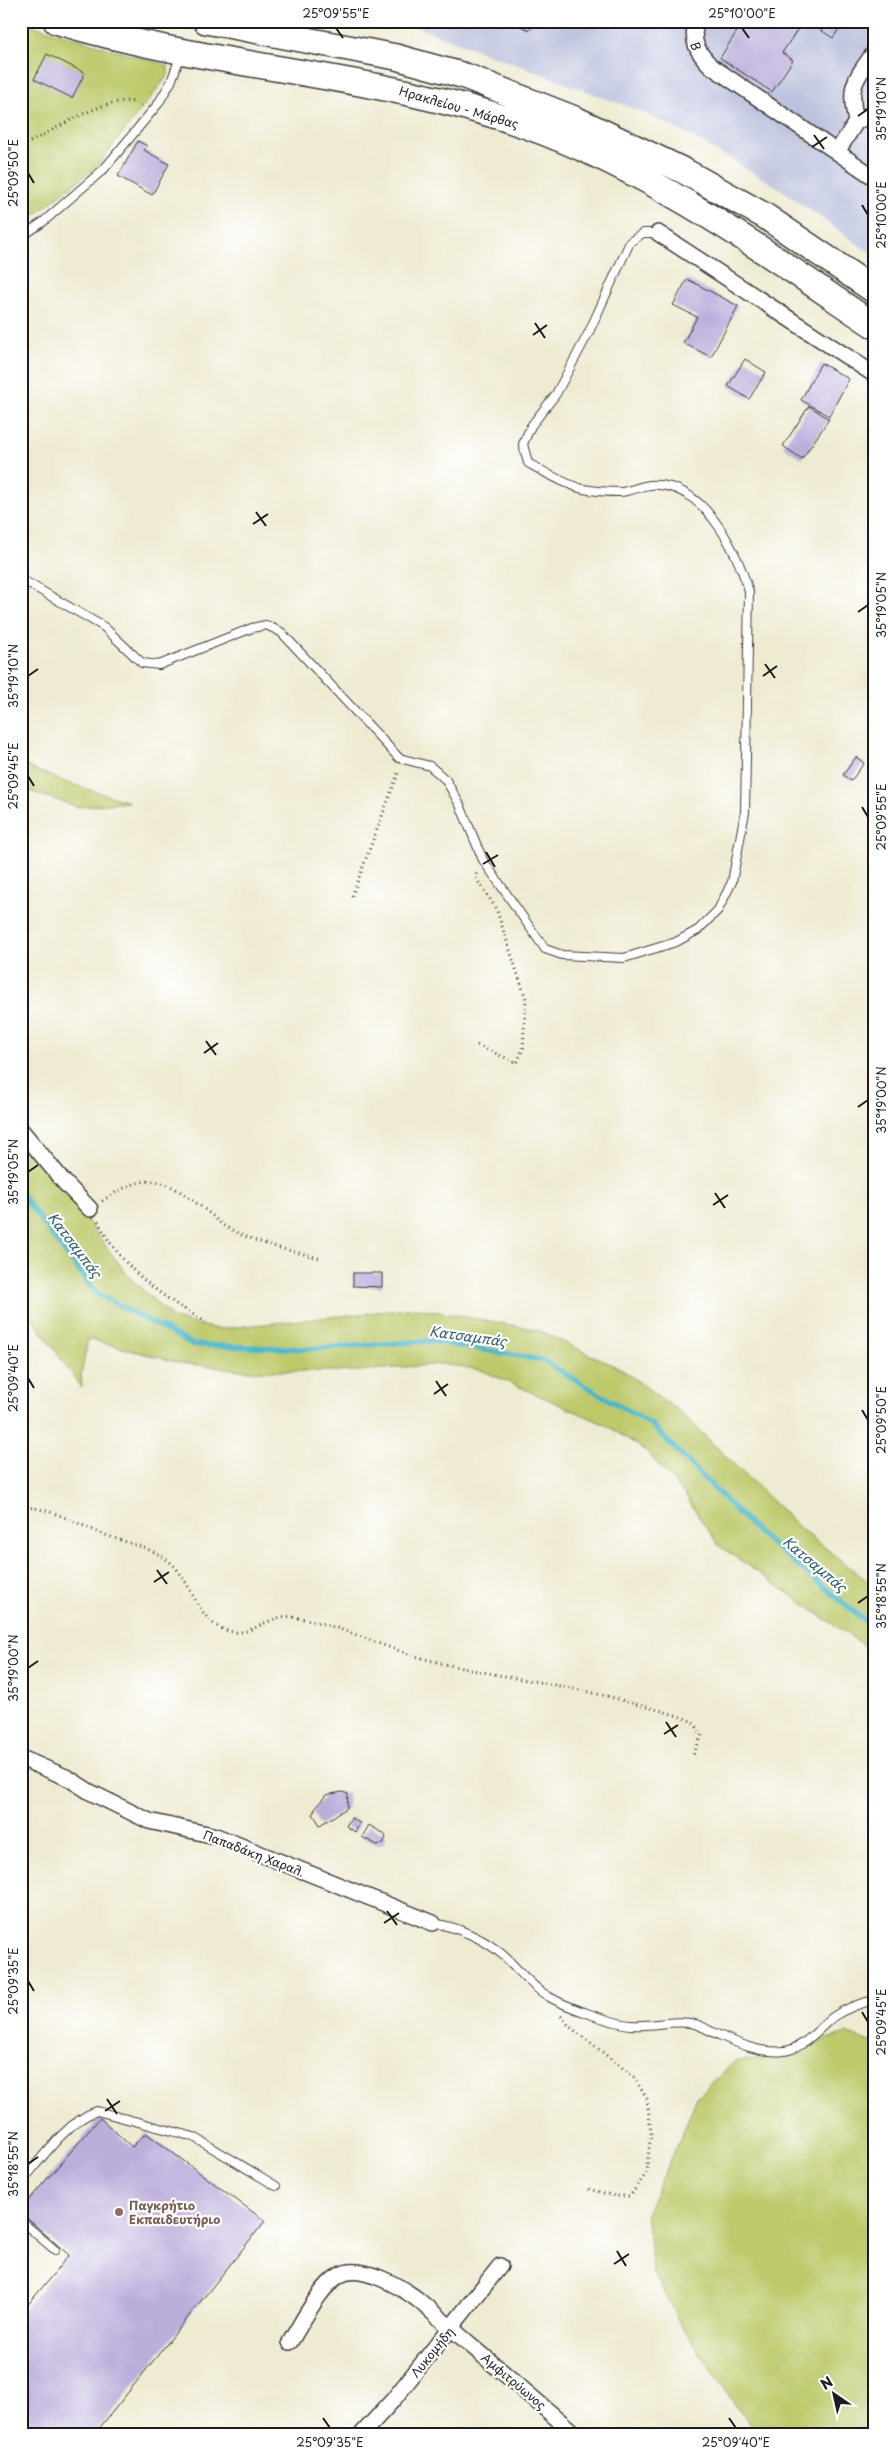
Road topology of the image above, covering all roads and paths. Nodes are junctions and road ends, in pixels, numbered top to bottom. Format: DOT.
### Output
graph roads {
  1 [pos="56,21"];
  2 [pos="206,21"];
  3 [pos="696,21"];
  4 [pos="875,51"];
  5 [pos="182,52"];
  6 [pos="152,112"];
  7 [pos="875,112"];
  8 [pos="856,122"];
  9 [pos="21,146"];
  10 [pos="837,152"];
  11 [pos="875,178"];
  12 [pos="658,233"];
  13 [pos="21,237"];
  14 [pos="875,291"];
  15 [pos="875,326"];
  16 [pos="875,375"];
  17 [pos="21,580"];
  18 [pos="403,759"];
  19 [pos="483,860"];
  20 [pos="352,896"];
  21 [pos="476,1045"];
  22 [pos="21,1130"];
  23 [pos="90,1209"];
  24 [pos="319,1258"];
  25 [pos="206,1322"];
  26 [pos="21,1507"];
  27 [pos="21,1758"];
  28 [pos="692,1758"];
  29 [pos="434,1923"];
  30 [pos="546,1996"];
  31 [pos="875,2000"];
  32 [pos="21,2183"];
  33 [pos="276,2186"];
  34 [pos="588,2189"];
  35 [pos="23,2226"];
  36 [pos="56,2250"];
  37 [pos="500,2266"];
  38 [pos="451,2329"];
  39 [pos="290,2342"];
  40 [pos="361,2435"];
  41 [pos="576,2435"];
  1 -- 5 [label="main road, Ηρακλείου - Μάρθας"];
  2 -- 14 [label="main road, Ηρακλείου - Μάρθας"];
  3 -- 10 [label="street, Β"];
  4 -- 8 [label="street"];
  5 -- 6 [label="lane"];
  5 -- 15 [label="main road, Ηρακλείου - Μάρθας"];
  6 -- 9 [label="path"];
  6 -- 13 [label="lane"];
  7 -- 8 [label="street"];
  8 -- 10 [label="street"];
  10 -- 11 [label="street, Β"];
  12 -- 16 [label="street"];
  12 -- 19 [label="lane"];
  17 -- 18 [label="lane"];
  18 -- 19 [label="lane"];
  18 -- 20 [label="path"];
  19 -- 21 [label="path"];
  22 -- 23 [label="street"];
  23 -- 24 [label="path"];
  23 -- 25 [label="path"];
  26 -- 28 [label="path"];
  27 -- 29 [label="street, Παπαδάκη Χαραλ."];
  29 -- 30 [label="lane"];
  30 -- 31 [label="lane"];
  30 -- 34 [label="path"];
  32 -- 33 [label="lane"];
  35 -- 36 [label="lane"];
  37 -- 38 [label="street, Λυκομήδη"];
  38 -- 39 [label="street, Αμφιτρύωνος"];
  38 -- 40 [label="street, Λυκομήδη"];
  38 -- 41 [label="street, Αμφιτρύωνος"];
}
